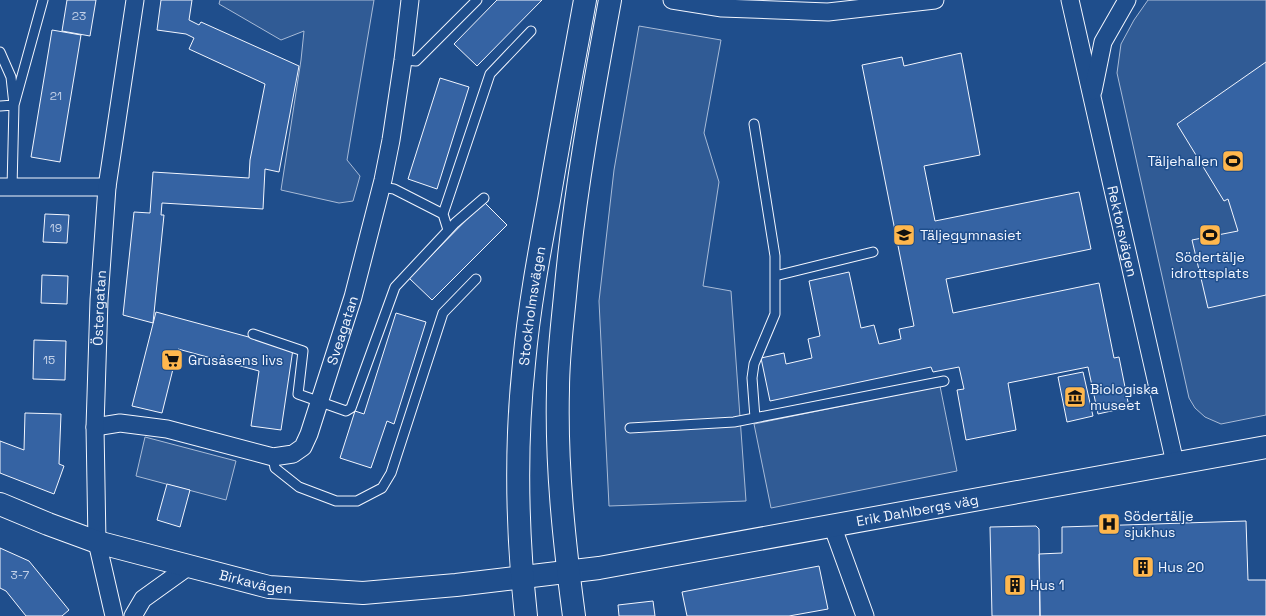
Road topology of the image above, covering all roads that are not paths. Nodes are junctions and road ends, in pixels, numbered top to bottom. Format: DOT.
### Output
graph roads {
  1 [pos="43,0"];
  2 [pos="135,0"];
  3 [pos="410,0"];
  4 [pos="477,0"];
  5 [pos="585,0"];
  6 [pos="610,0"];
  7 [pos="672,0"];
  8 [pos="935,0"];
  9 [pos="1070,0"];
  10 [pos="1127,0"];
  11 [pos="723,4"];
  12 [pos="531,31"];
  13 [pos="0,52"];
  14 [pos="403,60"];
  15 [pos="1092,97"];
  16 [pos="14,105"];
  17 [pos="0,106"];
  18 [pos="754,124"];
  19 [pos="107,187"];
  20 [pos="381,187"];
  21 [pos="6,188"];
  22 [pos="484,198"];
  23 [pos="443,214"];
  24 [pos="448,230"];
  25 [pos="873,252"];
  26 [pos="775,276"];
  27 [pos="476,279"];
  28 [pos="253,334"];
  29 [pos="944,380"];
  30 [pos="319,402"];
  31 [pos="755,418"];
  32 [pos="95,427"];
  33 [pos="630,428"];
  34 [pos="1266,447"];
  35 [pos="273,457"];
  36 [pos="1175,463"];
  37 [pos="0,504"];
  38 [pos="832,525"];
  39 [pos="97,542"];
  40 [pos="189,566"];
  41 [pos="568,571"];
  42 [pos="522,577"];
  43 [pos="114,616"];
  44 [pos="134,616"];
  45 [pos="526,616"];
  46 [pos="574,616"];
  47 [pos="866,616"];
  1 -- 16 [label="lane"];
  2 -- 19 [label="street, Östergatan"];
  3 -- 14 [label="street, Sveagatan"];
  4 -- 14 [label="lane"];
  5 -- 42 [label="street, Stockholmsvägen"];
  6 -- 41 [label="street, Stockholmsvägen"];
  7 -- 11 [label="street"];
  8 -- 11 [label="street"];
  9 -- 15 [label="street, Rektorsvägen"];
  10 -- 15 [label="street"];
  12 -- 23 [label="lane"];
  13 -- 16 [label="lane"];
  14 -- 20 [label="street, Sveagatan"];
  15 -- 36 [label="street, Rektorsvägen"];
  16 -- 17 [label="lane"];
  16 -- 21 [label="lane"];
  18 -- 26 [label="lane"];
  19 -- 21 [label="street"];
  19 -- 32 [label="street, Östergatan"];
  20 -- 23 [label="lane"];
  20 -- 30 [label="street, Sveagatan"];
  22 -- 24 [label="lane"];
  23 -- 24 [label="lane"];
  24 -- 30 [label="lane"];
  25 -- 26 [label="lane"];
  26 -- 31 [label="lane"];
  27 -- 35 [label="lane"];
  28 -- 30 [label="lane"];
  29 -- 31 [label="lane"];
  30 -- 35 [label="street, Sveagatan"];
  31 -- 33 [label="lane"];
  32 -- 35 [label="street, Sveagatan"];
  32 -- 39 [label="street, Östergatan"];
  34 -- 36 [label="street, Erik Dahlbergs väg"];
  36 -- 38 [label="street, Erik Dahlbergs väg"];
  37 -- 39 [label="street, Birkavägen"];
  38 -- 41 [label="street, Erik Dahlbergs väg"];
  38 -- 47 [label="street"];
  39 -- 40 [label="street, Birkavägen"];
  39 -- 43 [label="street, Östergatan"];
  40 -- 42 [label="street, Birkavägen"];
  40 -- 44 [label="street"];
  41 -- 42 [label="street, Birkavägen"];
  41 -- 46 [label="street, Stockholmsvägen"];
  42 -- 45 [label="street, Stockholmsvägen"];
}
